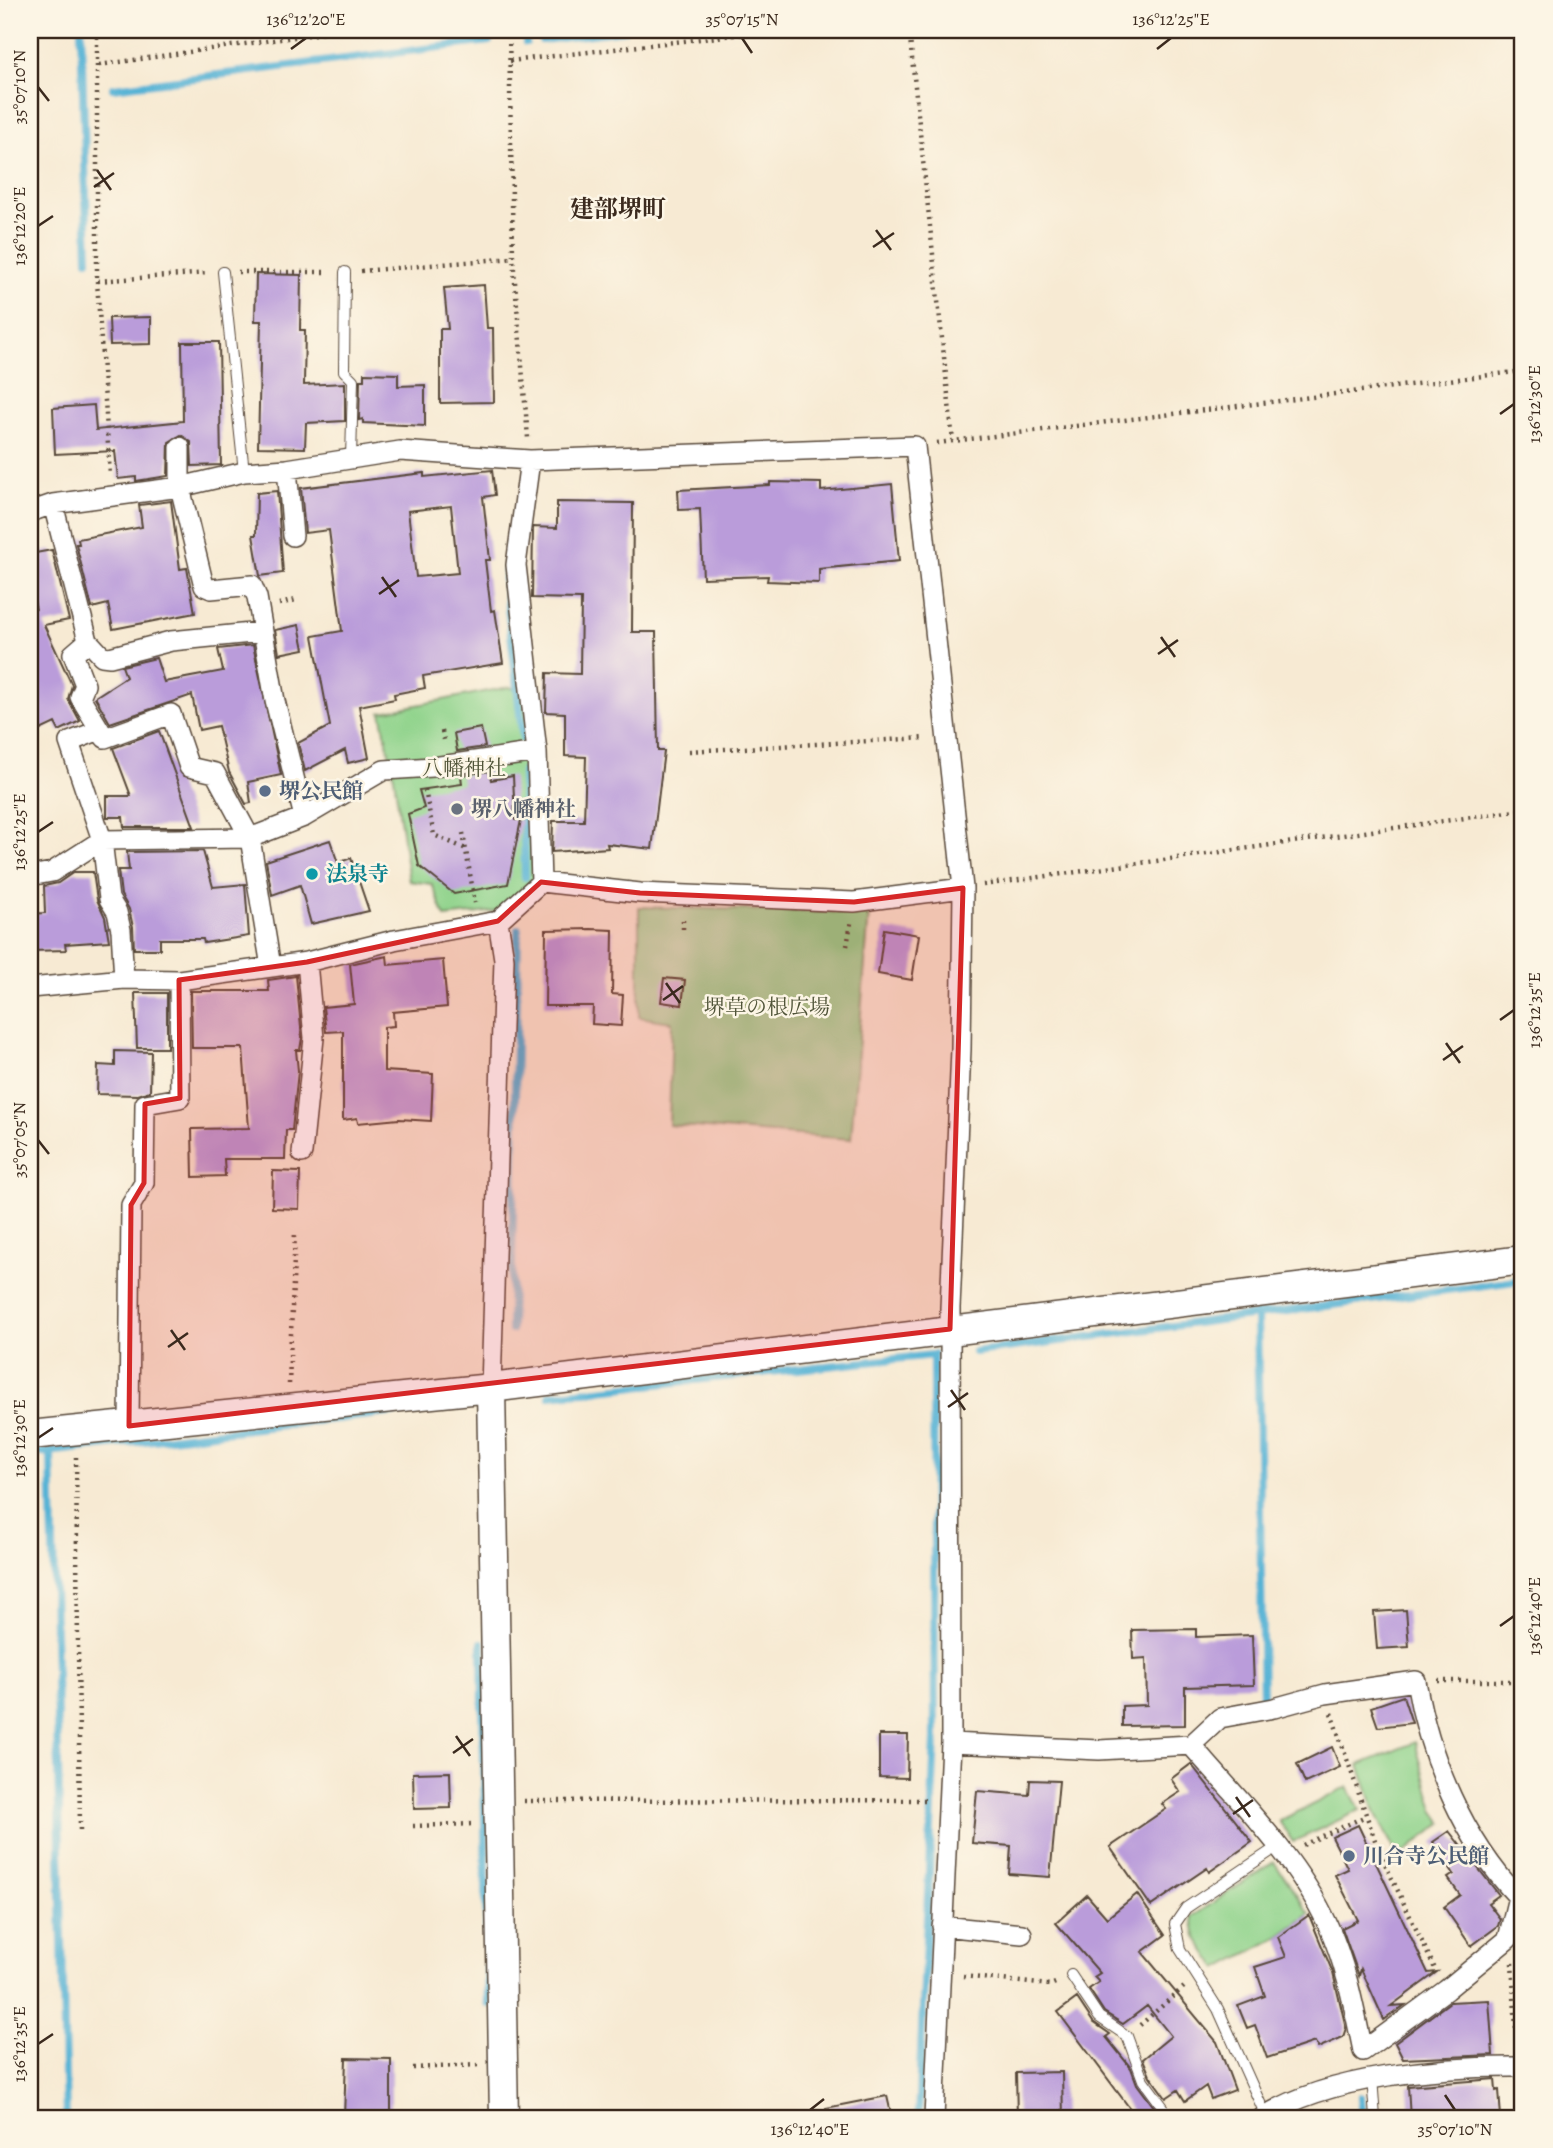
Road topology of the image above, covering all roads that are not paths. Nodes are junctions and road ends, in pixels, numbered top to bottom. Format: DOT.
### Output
graph roads {
  1 [pos="223,272"];
  2 [pos="345,272"];
  3 [pos="180,447"];
  4 [pos="351,459"];
  5 [pos="530,460"];
  6 [pos="287,469"];
  7 [pos="244,472"];
  8 [pos="180,487"];
  9 [pos="53,504"];
  10 [pos="30,512"];
  11 [pos="293,536"];
  12 [pos="261,632"];
  13 [pos="88,641"];
  14 [pos="100,730"];
  15 [pos="537,752"];
  16 [pos="304,817"];
  17 [pos="250,838"];
  18 [pos="102,840"];
  19 [pos="30,876"];
  20 [pos="541,882"];
  21 [pos="963,888"];
  22 [pos="489,923"];
  23 [pos="306,962"];
  24 [pos="271,967"];
  25 [pos="124,979"];
  26 [pos="179,980"];
  27 [pos="30,988"];
  28 [pos="302,1153"];
  29 [pos="1523,1260"];
  30 [pos="950,1329"];
  31 [pos="491,1388"];
  32 [pos="129,1426"];
  33 [pos="30,1434"];
  34 [pos="951,1743"];
  35 [pos="1191,1745"];
  36 [pos="1280,1850"];
  37 [pos="1521,1897"];
  38 [pos="943,1926"];
  39 [pos="1022,1934"];
  40 [pos="1071,1975"];
  41 [pos="1363,2051"];
  42 [pos="1521,2067"];
  43 [pos="1372,2077"];
  44 [pos="1264,2117"];
  45 [pos="504,2118"];
  46 [pos="934,2118"];
  47 [pos="1164,2118"];
  48 [pos="1375,2118"];
  1 -- 7 [label="lane"];
  2 -- 4 [label="lane"];
  3 -- 8 [label="street"];
  4 -- 5 [label="street"];
  4 -- 6 [label="street"];
  5 -- 15 [label="street"];
  5 -- 21 [label="street"];
  6 -- 7 [label="street"];
  6 -- 11 [label="street"];
  7 -- 8 [label="street"];
  8 -- 9 [label="street"];
  8 -- 12 [label="street"];
  9 -- 10 [label="street"];
  9 -- 13 [label="street"];
  12 -- 13 [label="street"];
  12 -- 16 [label="street"];
  13 -- 14 [label="street"];
  14 -- 17 [label="street"];
  14 -- 18 [label="street"];
  15 -- 16 [label="street"];
  15 -- 20 [label="street"];
  16 -- 17 [label="street"];
  17 -- 18 [label="street"];
  17 -- 24 [label="street"];
  18 -- 19 [label="street"];
  18 -- 25 [label="street"];
  20 -- 21 [label="street"];
  20 -- 22 [label="street"];
  21 -- 30 [label="street"];
  22 -- 23 [label="street"];
  22 -- 31 [label="street"];
  23 -- 24 [label="street"];
  23 -- 28 [label="street"];
  24 -- 26 [label="street"];
  25 -- 26 [label="street"];
  25 -- 27 [label="street"];
  26 -- 32 [label="street"];
  29 -- 30 [label="street"];
  30 -- 31 [label="street"];
  30 -- 34 [label="street"];
  31 -- 32 [label="street"];
  31 -- 45 [label="street"];
  32 -- 33 [label="street"];
  34 -- 35 [label="street"];
  34 -- 38 [label="street"];
  35 -- 36 [label="street"];
  35 -- 37 [label="street"];
  36 -- 41 [label="street"];
  36 -- 44 [label="lane"];
  37 -- 41 [label="street"];
  38 -- 39 [label="street"];
  38 -- 46 [label="street"];
  40 -- 47 [label="lane"];
  41 -- 43 [label="street"];
  42 -- 43 [label="street"];
  43 -- 44 [label="street"];
  43 -- 48 [label="lane"];
}
